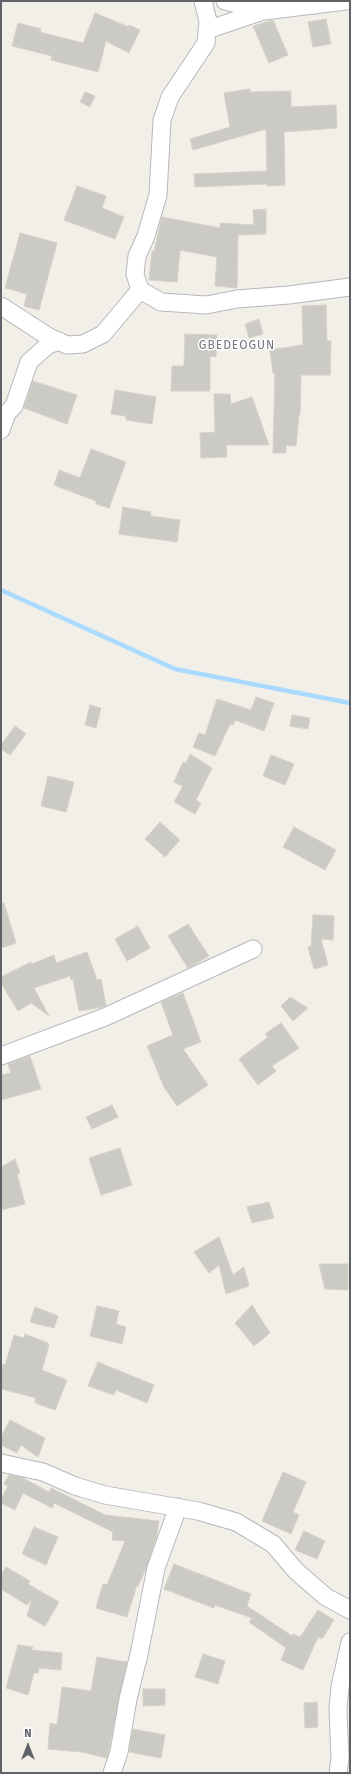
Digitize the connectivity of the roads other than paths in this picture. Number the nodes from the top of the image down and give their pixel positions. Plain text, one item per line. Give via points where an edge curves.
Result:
1 (203, 1) edge
2 (225, 1) edge
3 (346, 1) edge
4 (264, 11) junction
5 (207, 30) junction
6 (350, 287) edge
7 (140, 290) junction
8 (1, 306) edge
9 (59, 341) junction
10 (1, 430) edge
11 (253, 949) dead end
12 (1, 1056) edge
13 (1, 1463) edge
14 (178, 1507) junction
15 (350, 1610) edge
16 (350, 1642) edge
17 (112, 1773) edge
18 (338, 1773) edge

1 - 5 street via 208,21
2 - 4 street
3 - 4 street
4 - 5 street
5 - 7 street via 206,43 170,97 162,120 158,195 146,236 136,256 135,274
6 - 7 street via 237,299 206,305 161,302
7 - 9 street via 103,334 83,344
8 - 9 street
9 - 10 street via 48,345 29,362 14,406 7,413
11 - 12 street via 104,1017
13 - 14 street via 43,1472 105,1495
14 - 15 street via 236,1522 273,1544 296,1571 326,1597
14 - 17 street via 156,1568 119,1752
16 - 18 street via 340,1687

